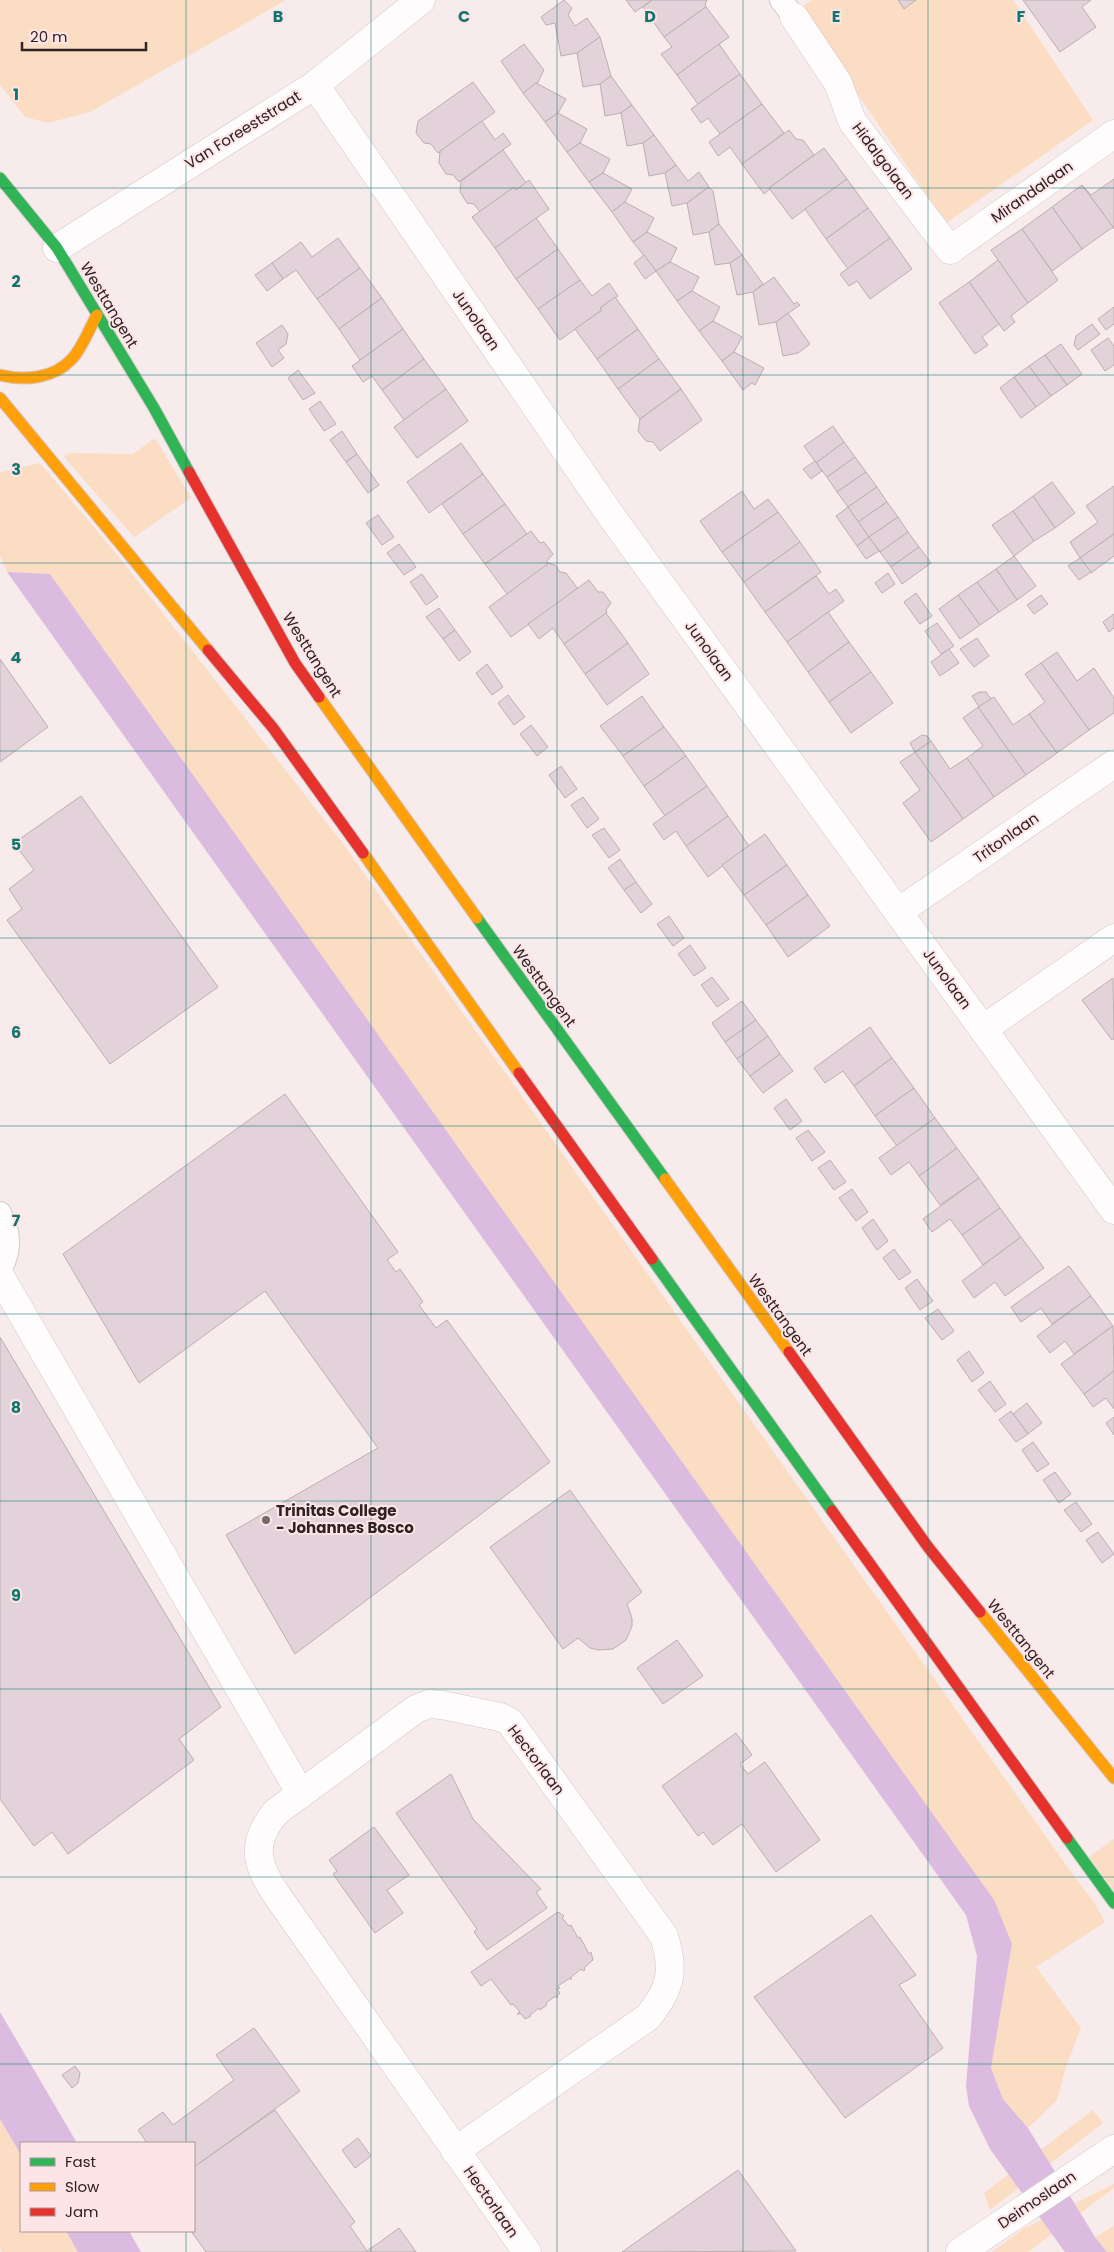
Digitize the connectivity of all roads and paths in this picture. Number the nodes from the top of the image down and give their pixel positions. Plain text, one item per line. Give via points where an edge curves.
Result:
1 (421, 0) edge
2 (787, 8) edge
3 (314, 84) junction
4 (1114, 134) edge
5 (0, 178) edge
6 (15, 213) dead end
7 (31, 218) junction
8 (56, 248) junction
9 (950, 250) joint
10 (97, 315) junction
11 (0, 375) edge
12 (0, 398) edge
13 (1114, 764) edge
14 (898, 912) junction
15 (1114, 938) edge
16 (983, 1029) junction
17 (1114, 1210) edge
18 (0, 1213) edge
19 (0, 1270) edge
20 (0, 1276) edge
21 (1114, 1778) edge
22 (301, 1794) junction
23 (1114, 1903) edge
24 (1114, 2149) edge
25 (455, 2151) junction
26 (527, 2252) edge
27 (960, 2252) edge

1 - 3 street, Van Foreeststraat
2 - 9 street, Hidalgolaan via 838,83 852,120
3 - 8 street, Van Foreeststraat
3 - 14 street, Junolaan via 609,513
4 - 9 street, Mirandalaan
5 - 7 main road, Westtangent
6 - 7 main road
7 - 8 main road, Westtangent
8 - 10 main road, Westtangent
10 - 11 main road via 72,358 51,374 16,380
10 - 21 main road, Westtangent via 154,408 295,663 928,1547
12 - 23 main road via 273,728
13 - 14 street, Tritonlaan
14 - 16 street, Junolaan
15 - 16 street
16 - 17 street, Junolaan
18 - 19 lane via 8,1233 9,1249
20 - 22 street
22 - 25 street, Hectorlaan via 276,1812 266,1825 258,1859 264,1876
22 - 25 street, Hectorlaan via 422,1705 442,1705 500,1717 510,1722 664,1936 671,1958 670,1981 662,2000 648,2017
24 - 27 street, Deimoslaan
25 - 26 street, Hectorlaan

